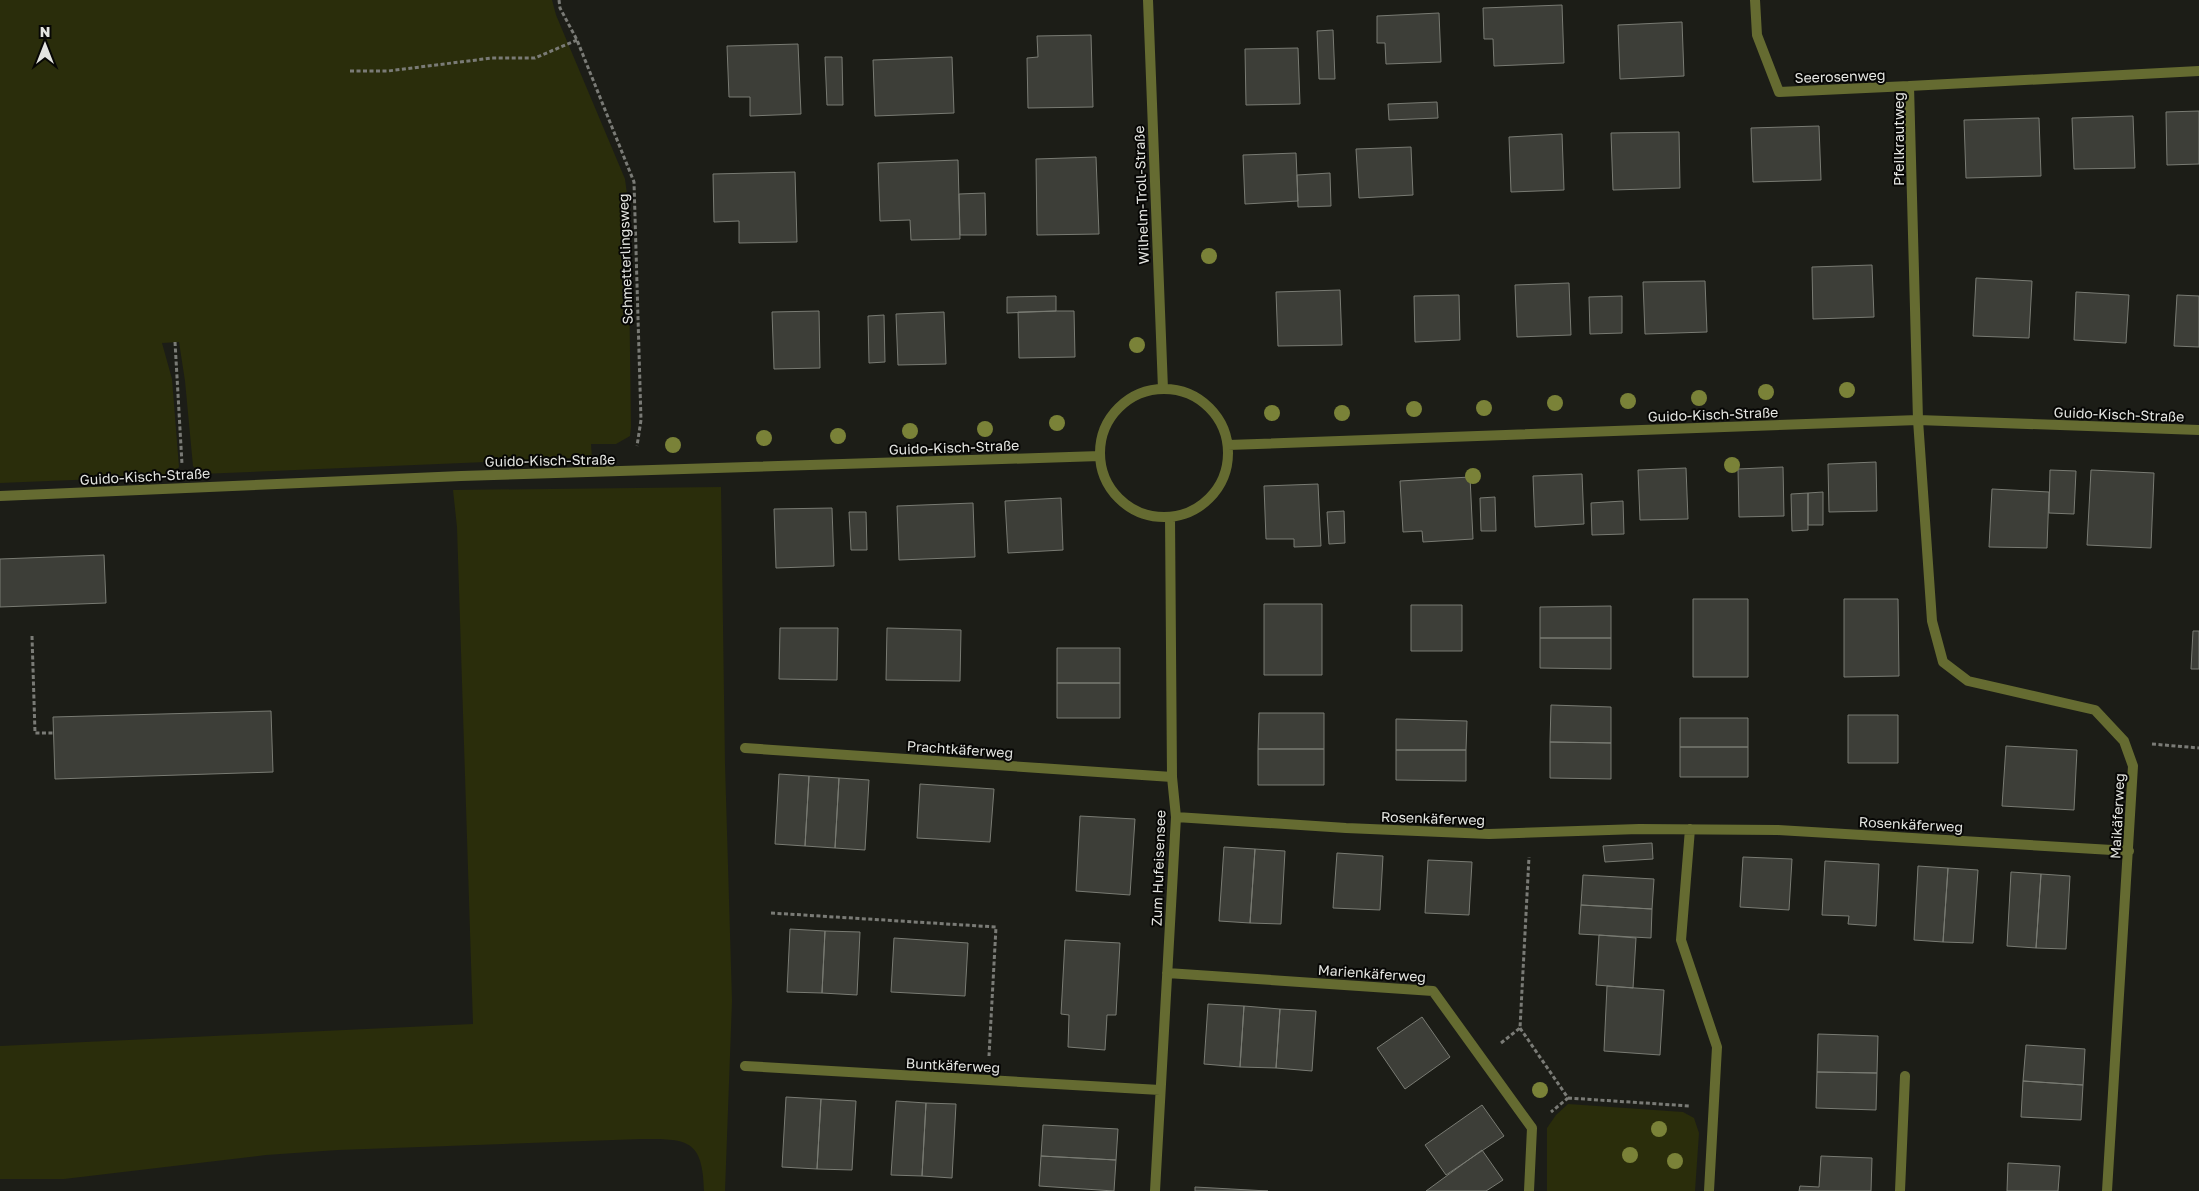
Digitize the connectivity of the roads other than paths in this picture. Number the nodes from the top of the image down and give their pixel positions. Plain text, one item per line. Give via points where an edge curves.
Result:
1 (1148, 0) edge
2 (1755, 0) edge
3 (2199, 71) edge
4 (1909, 86) junction
5 (1163, 389) junction
6 (1918, 420) junction
7 (2199, 430) edge
8 (1228, 445) junction
9 (1100, 456) junction
10 (0, 496) edge
11 (1170, 517) junction
12 (745, 748) dead end
13 (1172, 777) junction
14 (1176, 817) junction
15 (1690, 829) junction
16 (2129, 851) junction
17 (1167, 973) junction
18 (745, 1066) dead end
19 (1905, 1076) dead end
20 (1160, 1090) junction
21 (1155, 1191) edge
22 (1529, 1191) edge
23 (1709, 1191) edge
24 (1900, 1191) edge
25 (2107, 1191) edge

1 - 5 street, Wilhelm-Troll-Straße
2 - 4 street, Seerosenweg via 1757,35 1780,92
3 - 4 street, Pfeilkrautweg
4 - 6 street, Pfeilkrautweg
5 - 8 street via 1199,399 1213,412
5 - 9 street via 1143,393 1125,403 1111,417 1102,436
6 - 7 street, Guido-Kisch-Straße
6 - 8 street, Guido-Kisch-Straße
6 - 16 street, Maikäferweg via 1932,621 1942,662 1968,681 2095,710 2124,741 2134,766
8 - 11 street via 1227,466 1220,485 1207,501 1190,512
9 - 10 street, Guido-Kisch-Straße via 461,476
9 - 11 street via 1104,477 1115,494 1131,508 1150,516
11 - 13 street, Zum Hufeisensee
12 - 13 street, Prachtkäferweg
13 - 14 street, Zum Hufeisensee
14 - 15 street, Rosenkäferweg via 1489,834
14 - 17 street, Zum Hufeisensee
15 - 16 street, Rosenkäferweg via 1778,830
15 - 23 street via 1682,940 1717,1047
16 - 25 street, Maikäferweg
17 - 20 street, Zum Hufeisensee
17 - 22 street, Marienkäferweg via 1433,991 1532,1128
18 - 20 street, Buntkäferweg
19 - 24 street
20 - 21 street, Zum Hufeisensee

